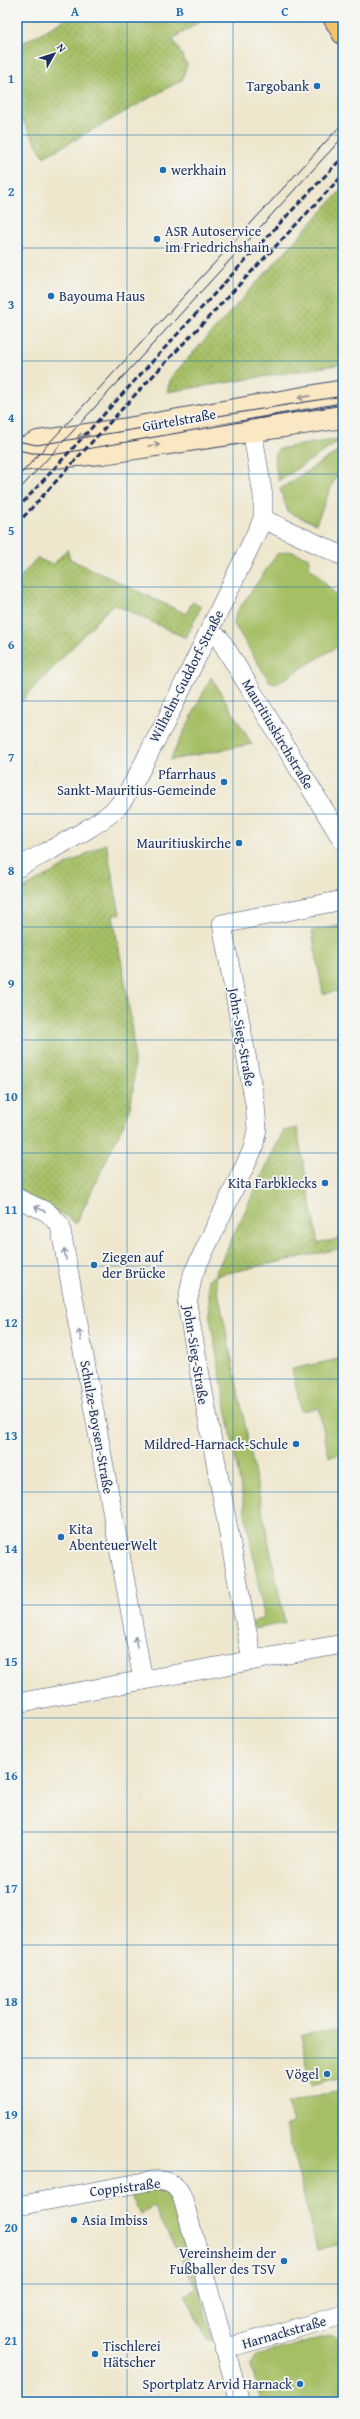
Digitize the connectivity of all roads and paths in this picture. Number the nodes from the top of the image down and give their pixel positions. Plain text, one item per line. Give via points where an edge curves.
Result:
1 (334, 17) edge
2 (343, 33) edge
3 (343, 391) edge
4 (343, 417) edge
5 (252, 429) junction
6 (17, 452) edge
7 (17, 460) edge
8 (263, 519) junction
9 (343, 556) edge
10 (210, 632) junction
11 (343, 841) edge
12 (17, 868) edge
13 (343, 900) edge
14 (17, 1198) edge
15 (343, 1644) edge
16 (252, 1660) junction
17 (143, 1680) junction
18 (17, 1703) edge
19 (17, 2206) edge
20 (343, 2316) edge
21 (224, 2349) junction
22 (240, 2402) edge

1 - 2 main road
3 -> 6 main road, Gürtelstraße via 122,430 38,442
4 - 5 main road, Gürtelstraße
7 -> 5 main road, Gürtelstraße via 102,453
5 - 8 street, Wilhelm-Guddorf-Straße via 263,496
8 - 9 street
8 - 10 street, Wilhelm-Guddorf-Straße
10 - 11 street, Mauritiuskirchstraße via 219,637
10 - 12 street, Wilhelm-Guddorf-Straße via 164,725 118,806 92,826
13 - 16 street, John-Sieg-Straße via 222,924 258,1129 253,1149 193,1274 187,1304
17 -> 14 street, Schulze-Boysen-Straße via 60,1225 47,1212
15 - 16 street
16 - 17 street
17 - 18 street
19 - 21 street, Coppistraße via 150,2181 172,2183 183,2199
20 - 21 street, Harnackstraße
21 - 22 street, Coppistraße

